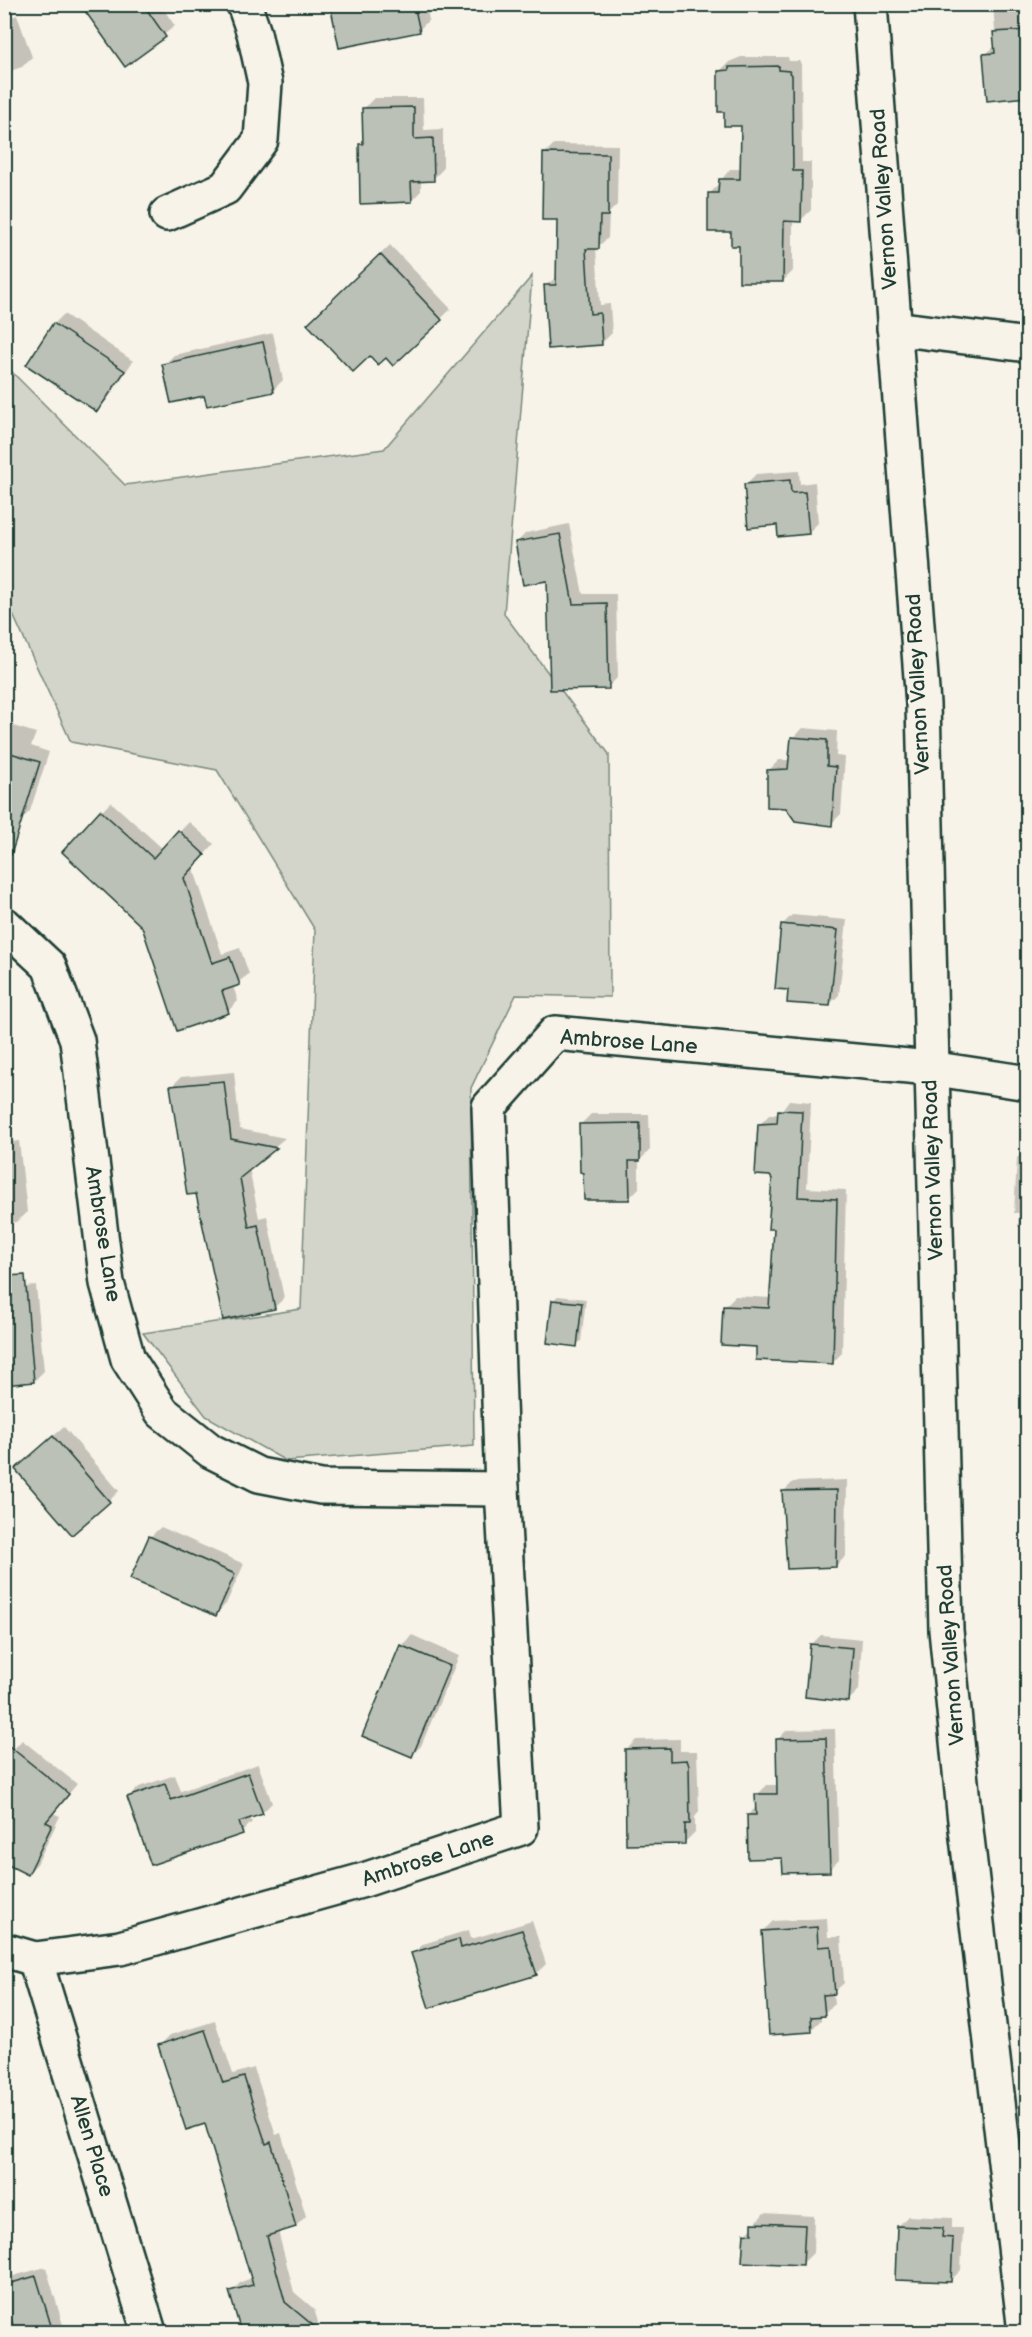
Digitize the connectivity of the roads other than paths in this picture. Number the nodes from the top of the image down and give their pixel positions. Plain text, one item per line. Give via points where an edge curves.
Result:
1 (244, 4) edge
2 (870, 4) edge
3 (167, 214) dead end
4 (894, 328) junction
5 (1028, 345) edge
6 (4, 924) edge
7 (930, 1068) junction
8 (1028, 1083) edge
9 (502, 1489) junction
10 (20, 1955) edge
11 (149, 2332) edge
12 (1025, 2332) edge

1 - 3 street via 265,83 261,140 225,188
2 - 4 street, Vernon Valley Road
4 - 5 street
4 - 7 street, Vernon Valley Road via 923,704
6 - 9 street, Ambrose Lane via 49,966 77,1040 107,1283 128,1359 162,1412 211,1451 259,1475 321,1487
7 - 8 street
7 - 9 street, Ambrose Lane via 555,1033 489,1107
7 - 12 street, Vernon Valley Road via 946,1630
9 - 10 street, Ambrose Lane via 521,1828 364,1880 120,1947
10 - 11 street, Allen Place

